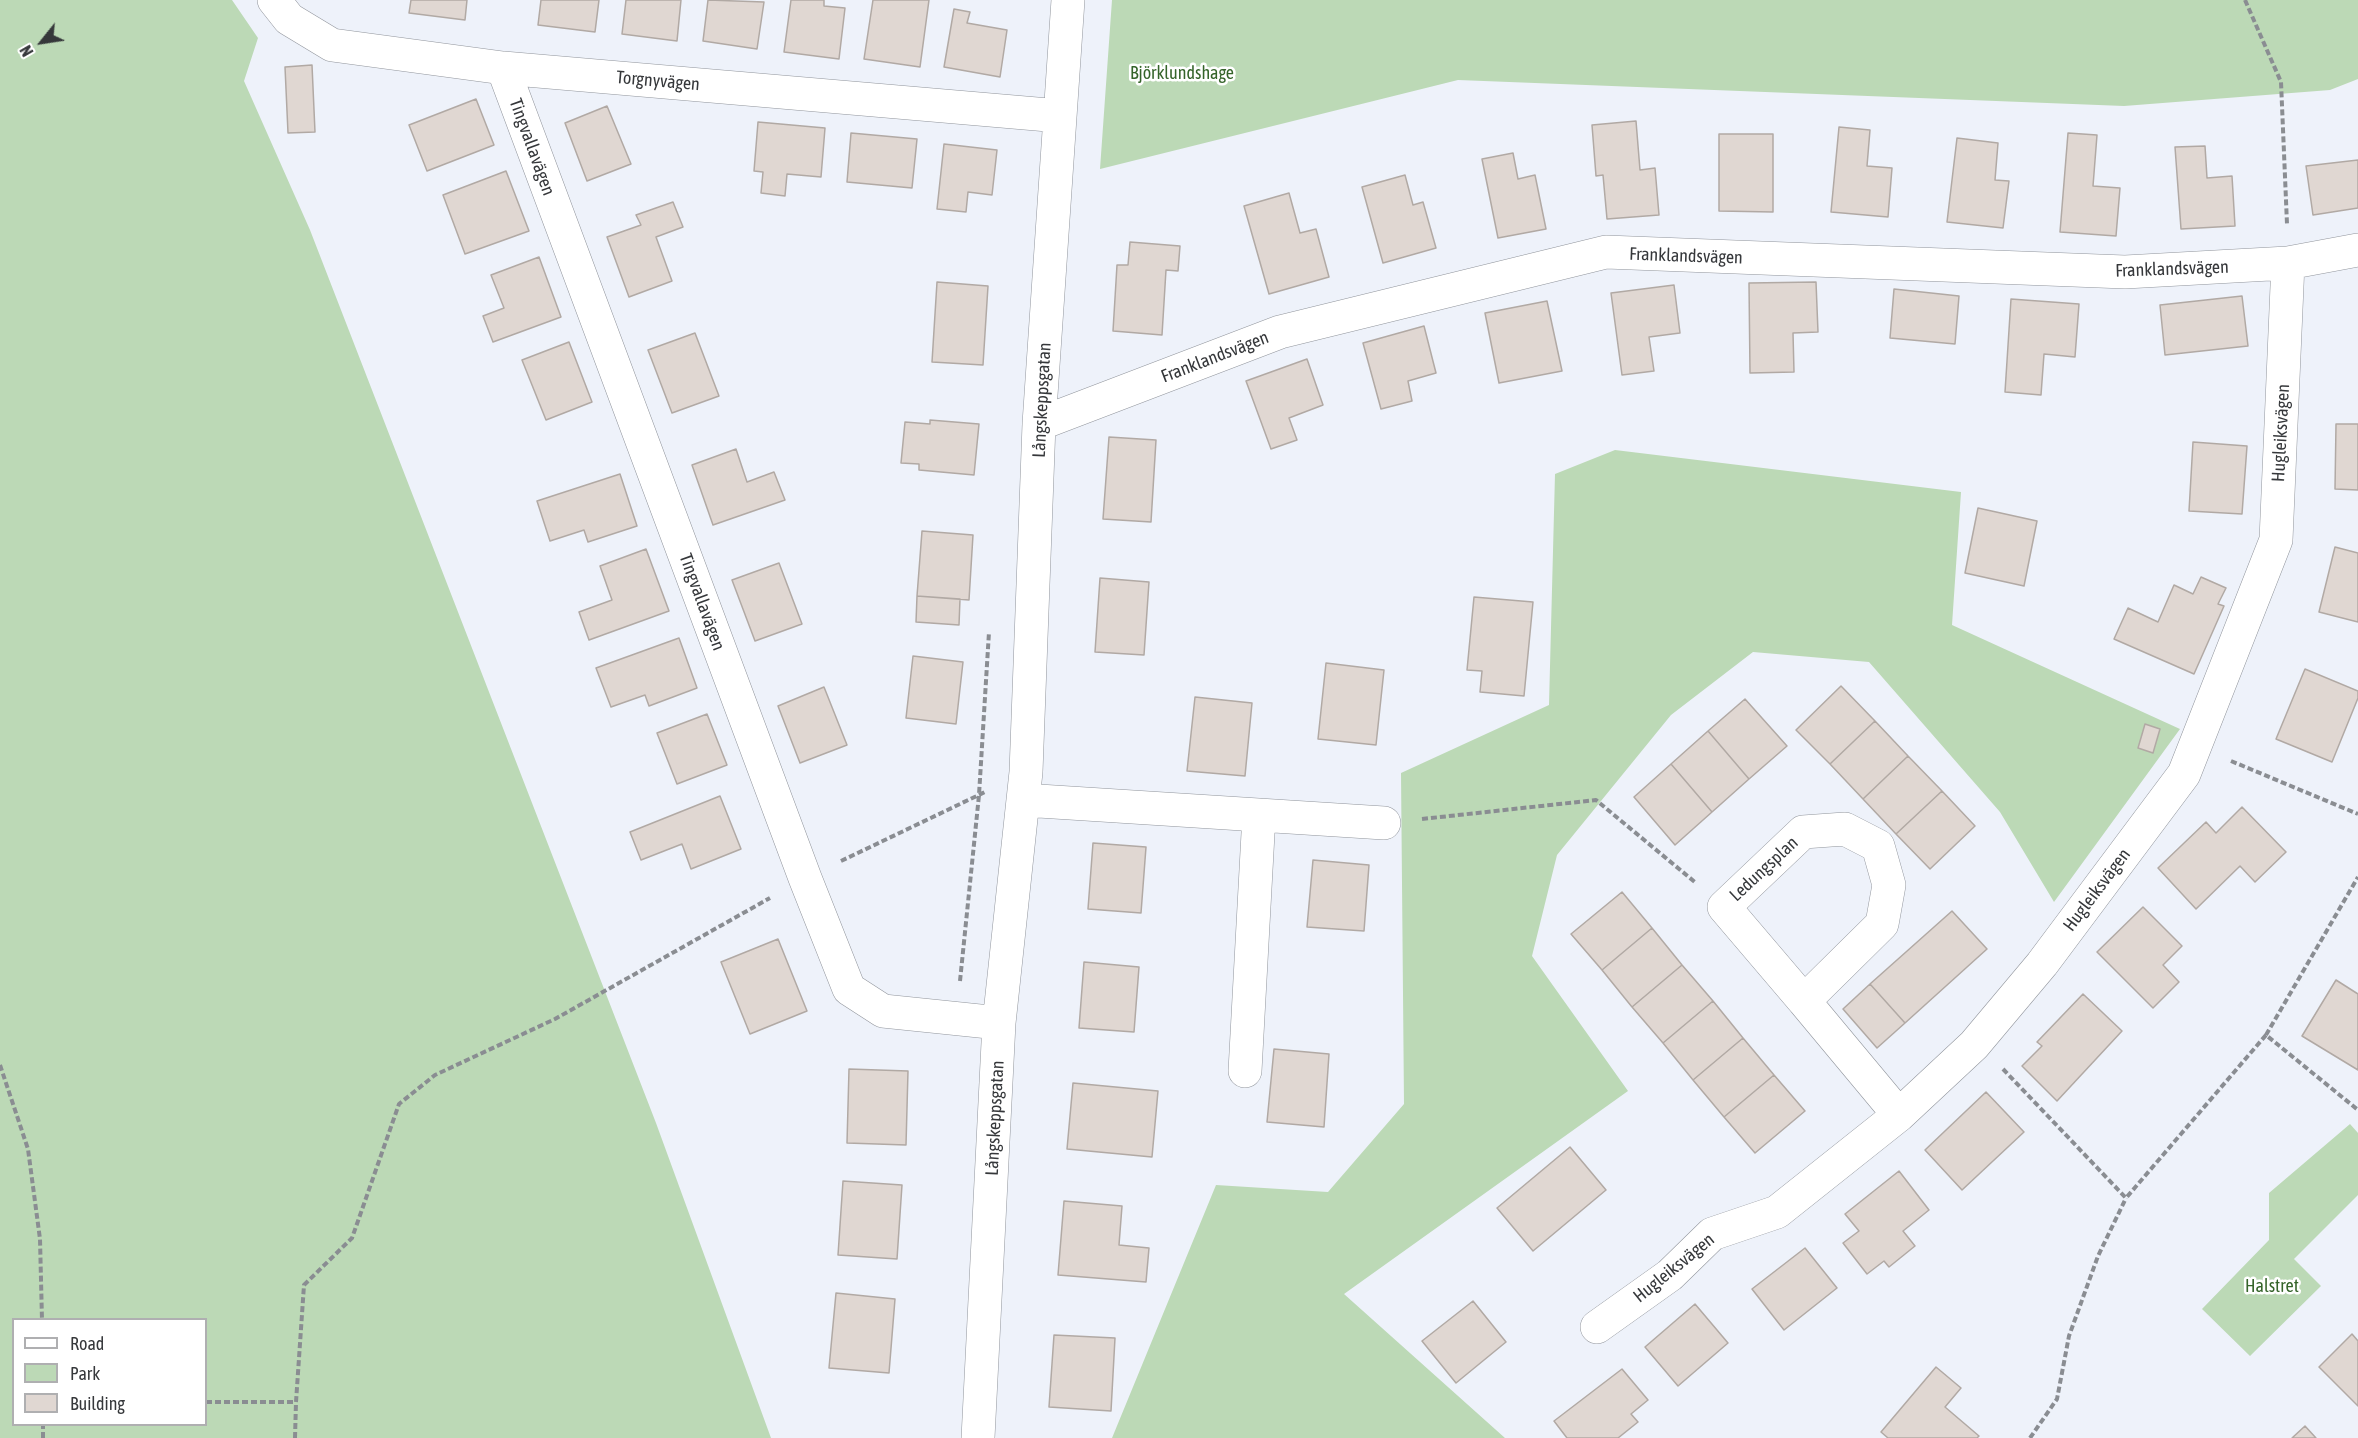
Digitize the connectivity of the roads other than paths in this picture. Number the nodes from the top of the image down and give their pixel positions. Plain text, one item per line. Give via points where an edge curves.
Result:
1 (274, 0) edge
2 (1068, 0) edge
3 (503, 68) junction
4 (1060, 116) junction
5 (2358, 250) edge
6 (2288, 263) junction
7 (1040, 424) junction
8 (1024, 786) junction
9 (1259, 815) junction
10 (1384, 823) road end
11 (1804, 1001) junction
12 (999, 1023) junction
13 (1245, 1071) dead end
14 (1899, 1115) junction
15 (1597, 1327) dead end
16 (978, 1438) edge

1 - 3 street, Torgnyvägen via 288,19 332,45
2 - 4 street, Långskeppsgatan
3 - 4 street, Torgnyvägen
3 - 12 street, Tingvallavägen via 849,989 883,1011
4 - 7 street, Långskeppsgatan
5 - 6 street, Franklandsvägen
6 - 7 street, Franklandsvägen via 2125,272 1606,252 1280,332
6 - 14 street, Hugleiksvägen via 2276,540 2184,774 2042,964 1974,1046
7 - 8 street, Långskeppsgatan
8 - 9 street
8 - 12 street, Långskeppsgatan
9 - 10 street
9 - 13 street
11 - 11 street, Ledungsplan via 1882,924 1889,885 1878,846 1845,829 1803,832 1724,907
11 - 14 street, Ledungsplan
12 - 16 street, Långskeppsgatan
14 - 15 street, Hugleiksvägen via 1777,1212 1712,1234 1670,1275

